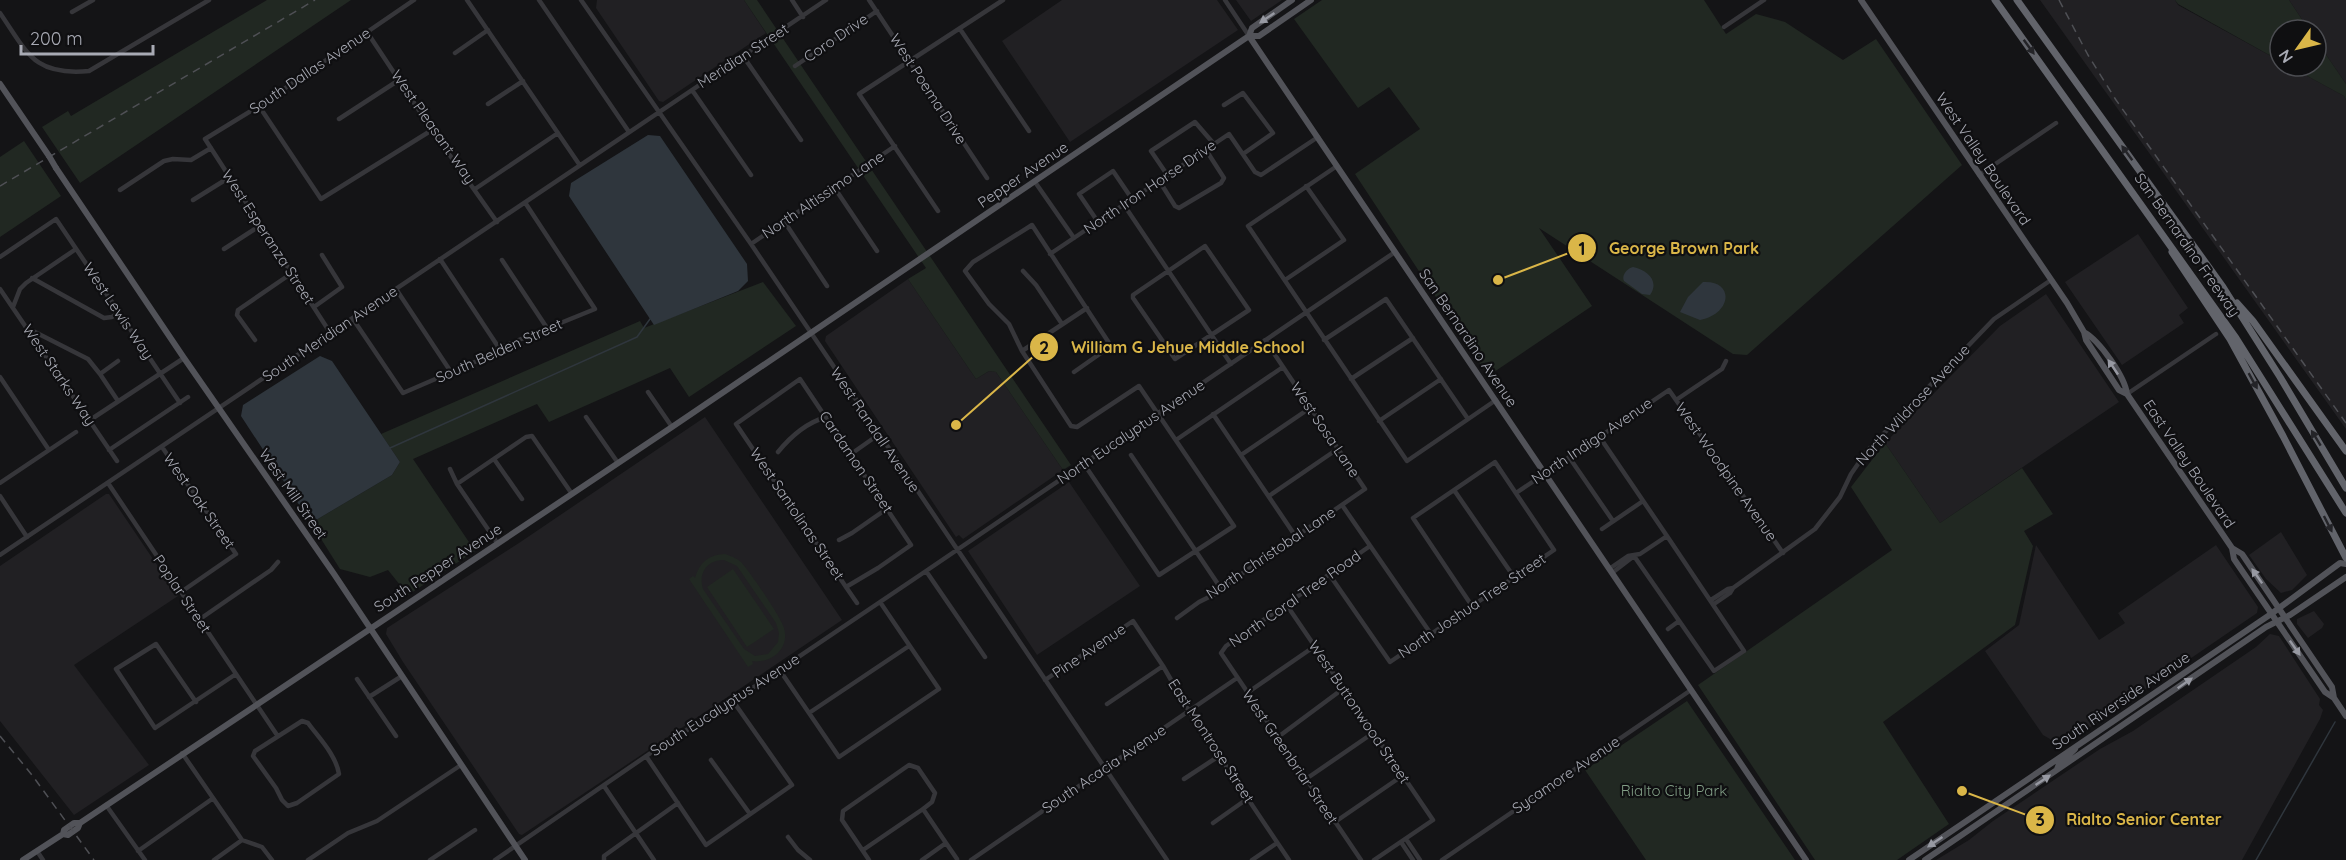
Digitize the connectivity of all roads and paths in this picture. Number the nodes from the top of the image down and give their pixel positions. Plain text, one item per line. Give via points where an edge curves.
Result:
1 (93, 0) edge
2 (194, 0) edge
3 (209, 0) edge
4 (414, 0) edge
5 (467, 0) edge
6 (539, 0) edge
7 (792, 0) edge
8 (826, 0) edge
9 (869, 0) edge
10 (1003, 0) edge
11 (1225, 0) edge
12 (1292, 0) edge
13 (1311, 0) edge
14 (1764, 0) edge
15 (1861, 0) edge
16 (1995, 0) edge
17 (2017, 0) edge
18 (584, 1) edge
19 (198, 6) junction
20 (877, 11) junction
21 (72, 12) dead end
22 (0, 13) edge
23 (803, 17) junction
24 (1724, 27) dead end
25 (960, 29) junction
26 (488, 30) junction
27 (367, 32) junction
28 (1249, 36) junction
29 (455, 53) dead end
30 (743, 56) junction
31 (910, 60) junction
32 (795, 66) dead end
33 (399, 80) junction
34 (523, 81) junction
35 (0, 84) edge
36 (692, 90) junction
37 (488, 104) dead end
38 (1224, 105) dead end
39 (259, 106) junction
40 (658, 112) junction
41 (339, 119) dead end
42 (2056, 123) dead end
43 (432, 130) junction
44 (1029, 131) dead end
45 (629, 132) junction
46 (558, 133) junction
47 (1318, 137) junction
48 (205, 139) joint
49 (801, 140) dead end
50 (1214, 144) junction
51 (895, 146) junction
52 (211, 148) junction
53 (1206, 150) junction
54 (1243, 154) junction
55 (579, 164) junction
56 (1337, 166) junction
57 (751, 175) dead end
58 (1979, 175) junction
59 (1168, 176) junction
60 (230, 177) junction
61 (987, 178) dead end
62 (1035, 182) junction
63 (1160, 182) junction
64 (1306, 186) junction
65 (834, 187) junction
66 (476, 189) junction
67 (120, 190) dead end
68 (1132, 199) junction
69 (193, 200) dead end
70 (526, 204) junction
71 (1124, 205) junction
72 (938, 211) dead end
73 (784, 221) junction
74 (497, 222) junction
75 (1098, 222) junction
76 (2156, 224) junction
77 (261, 225) junction
78 (1074, 238) junction
79 (751, 244) junction
80 (76, 249) junction
81 (224, 249) dead end
82 (877, 251) dead end
83 (1395, 252) junction
84 (1050, 254) junction
85 (322, 255) dead end
86 (0, 257) edge
87 (440, 259) junction
88 (502, 260) dead end
89 (1023, 271) dead end
90 (1168, 272) junction
91 (292, 273) junction
92 (32, 278) junction
93 (1285, 280) junction
94 (2051, 280) junction
95 (827, 286) dead end
96 (2223, 287) junction
97 (0, 289) edge
98 (396, 289) junction
99 (13, 307) junction
100 (314, 307) junction
101 (1087, 308) junction
102 (119, 312) junction
103 (1307, 312) junction
104 (353, 319) junction
105 (1062, 324) junction
106 (27, 328) junction
107 (547, 328) junction
108 (331, 334) junction
109 (810, 334) junction
110 (2216, 334) dead end
111 (1212, 335) junction
112 (1413, 338) junction
113 (255, 340) dead end
114 (1265, 340) junction
115 (1324, 340) junction
116 (499, 348) junction
117 (1022, 351) junction
118 (184, 358) junction
119 (118, 361) dead end
120 (1726, 361) dead end
121 (1231, 364) junction
122 (1282, 367) junction
123 (451, 372) junction
124 (1074, 372) dead end
125 (100, 374) junction
126 (161, 374) junction
127 (0, 377) edge
128 (1351, 379) junction
129 (1441, 379) junction
130 (1669, 390) joint
131 (648, 392) dead end
132 (2127, 394) junction
133 (188, 397) dead end
134 (1496, 400) junction
135 (1676, 400) junction
136 (118, 401) junction
137 (180, 403) junction
138 (1310, 408) junction
139 (220, 409) junction
140 (1158, 412) junction
141 (1213, 414) junction
142 (586, 417) dead end
143 (826, 417) junction
144 (1468, 418) junction
145 (90, 420) junction
146 (1379, 421) junction
147 (736, 424) joint
148 (672, 428) junction
149 (76, 432) dead end
150 (878, 435) junction
151 (1599, 436) junction
152 (1176, 440) junction
153 (162, 447) junction
154 (1339, 448) junction
155 (49, 450) junction
156 (110, 450) junction
157 (2346, 451) edge
158 (778, 452) dead end
159 (851, 454) junction
160 (1131, 454) dead end
161 (1241, 455) junction
162 (1569, 456) junction
163 (494, 459) junction
164 (117, 461) dead end
165 (618, 463) junction
166 (1084, 464) junction
167 (450, 469) dead end
168 (1545, 473) junction
169 (0, 483) edge
170 (108, 483) junction
171 (457, 484) junction
172 (2346, 488) edge
173 (1365, 489) joint
174 (1454, 490) junction
175 (1516, 493) junction
176 (572, 494) junction
177 (0, 495) edge
178 (1269, 496) junction
179 (522, 499) dead end
180 (1642, 501) junction
181 (1342, 505) junction
182 (888, 508) junction
183 (2346, 513) edge
184 (1613, 522) junction
185 (1602, 529) dead end
186 (1667, 536) junction
187 (27, 537) junction
188 (1296, 537) junction
189 (839, 540) dead end
190 (498, 544) junction
191 (1370, 546) junction
192 (2232, 548) junction
193 (956, 550) junction
194 (1196, 551) junction
195 (1783, 553) junction
196 (0, 555) edge
197 (1634, 556) junction
198 (2346, 558) edge
199 (278, 562) dead end
200 (2346, 564) edge
201 (1610, 571) junction
202 (926, 572) junction
203 (1329, 574) junction
204 (1514, 577) junction
205 (2346, 577) edge
206 (846, 586) junction
207 (1222, 590) junction
208 (182, 592) junction
209 (879, 602) junction
210 (1712, 602) junction
211 (857, 603) dead end
212 (1286, 604) junction
213 (1472, 606) junction
214 (2282, 612) junction
215 (2273, 617) junction
216 (1177, 618) dead end
217 (200, 619) junction
218 (1132, 621) joint
219 (1679, 621) junction
220 (370, 627) junction
221 (1668, 629) dead end
222 (1431, 634) junction
223 (909, 646) junction
224 (1315, 646) junction
225 (1221, 653) joint
226 (985, 657) dead end
227 (1163, 666) junction
228 (779, 669) junction
229 (236, 674) junction
230 (402, 676) junction
231 (1236, 678) junction
232 (357, 679) dead end
233 (1045, 680) junction
234 (1344, 688) junction
235 (1691, 690) junction
236 (1247, 693) junction
237 (369, 697) junction
238 (2334, 698) junction
239 (733, 701) junction
240 (196, 702) junction
241 (1107, 704) dead end
242 (255, 705) junction
243 (1189, 711) junction
244 (809, 713) junction
245 (2346, 716) edge
246 (1373, 733) junction
247 (278, 735) junction
248 (396, 736) dead end
249 (1278, 737) junction
250 (2077, 746) junction
251 (182, 753) junction
252 (646, 756) junction
253 (1219, 756) junction
254 (711, 760) dead end
255 (461, 765) junction
256 (1106, 769) junction
257 (2058, 770) junction
258 (1402, 776) junction
259 (1305, 778) junction
260 (1185, 779) dead end
261 (604, 786) junction
262 (213, 799) junction
263 (1247, 799) junction
264 (678, 803) junction
265 (106, 806) junction
266 (922, 809) junction
267 (750, 814) junction
268 (1335, 822) junction
269 (1213, 823) dead end
270 (475, 830) dead end
271 (635, 833) junction
272 (788, 837) dead end
273 (242, 840) junction
274 (1403, 840) junction
275 (946, 843) junction
276 (1277, 843) junction
277 (516, 846) junction
278 (863, 850) junction
279 (37, 851) junction
280 (138, 851) junction
281 (957, 859) edge
282 (23, 860) edge
283 (42, 860) edge
284 (145, 860) edge
285 (214, 860) edge
286 (272, 860) edge
287 (308, 860) edge
288 (430, 860) edge
289 (495, 860) edge
290 (525, 860) edge
291 (604, 860) edge
292 (654, 860) edge
293 (810, 860) edge
294 (869, 860) edge
295 (922, 860) edge
296 (971, 860) edge
297 (1167, 860) edge
298 (1252, 860) edge
299 (1290, 860) edge
300 (1361, 860) edge
301 (1374, 860) edge
302 (1413, 860) edge
303 (1420, 860) edge
304 (1442, 860) edge
305 (1806, 860) edge
306 (1909, 860) edge
307 (1925, 860) edge

1 - 21 street
2 - 19 street
3 - 19 street
4 - 27 street, South Dallas Avenue
5 - 26 street
6 - 45 street
7 - 23 street
8 - 23 street, Meridian Street
9 - 20 street, West Poema Drive
10 - 25 street
11 - 28 street, San Bernardino Avenue
12 -> 28 main road, Pepper Avenue via 1252,28
13 - 28 main road, Pepper Avenue via 1259,36
14 - 24 street
15 - 58 main road, West Valley Boulevard
16 -> 76 highway, San Bernardino Freeway
96 -> 17 highway, San Bernardino Freeway
18 - 40 street, West Randall Avenue
19 - 22 street via 89,71 67,73 48,69 30,57
20 - 31 street, West Poema Drive
20 - 32 street, Coro Drive
23 - 30 street, Meridian Street
25 - 31 street
25 - 44 street
26 - 29 street
26 - 34 street
27 - 33 street, West Pleasant Way
27 - 39 street, South Dallas Avenue
28 - 47 main road, San Bernardino Avenue
28 - 62 main road, Pepper Avenue
30 - 36 street, Meridian Street
30 - 49 street
31 - 51 street via 859,94
31 - 61 street, West Poema Drive
33 - 41 street
33 - 43 street, West Pleasant Way
34 - 37 street
34 - 46 street
35 - 118 main road, West Mill Street, bridge
36 - 40 street, Meridian Street
36 - 57 street
38 - 54 street via 1243,93 1273,133
39 - 43 street via 321,199
39 - 48 street, South Dallas Avenue
40 - 45 street, South Meridian Avenue
40 - 79 street, West Randall Avenue
42 - 58 street
43 - 66 street, West Pleasant Way
45 - 55 street, South Meridian Avenue
46 - 55 street
46 - 66 street
47 - 54 street via 1261,175
47 - 56 main road, San Bernardino Avenue
48 - 52 street, West Esperanza Street
50 - 53 street, North Iron Horse Drive
50 - 54 street, North Iron Horse Drive via 1229,134
50 - 59 street via 1195,122 1152,151
51 - 65 street, North Altissimo Lane
51 - 72 street
52 - 60 street, West Esperanza Street
52 - 67 street via 191,160 164,161
53 - 59 street, North Iron Horse Drive
53 - 63 street via 1224,178 1221,183 1179,208
55 - 70 street, South Meridian Avenue
56 - 64 street
56 - 83 main road, San Bernardino Avenue
58 - 94 main road, West Valley Boulevard
59 - 63 street, North Iron Horse Drive
60 - 69 street
60 - 77 street, West Esperanza Street
62 - 78 street
62 - 109 main road, Pepper Avenue
63 - 68 street, North Iron Horse Drive
64 - 93 street via 1248,226
64 - 93 street via 1344,240
65 - 73 street, North Altissimo Lane
65 - 82 street
66 - 74 street, West Pleasant Way
68 - 71 street, North Iron Horse Drive
68 - 75 street via 1113,171 1079,194
70 - 74 street, South Meridian Avenue
70 - 107 street, South Belden Street via 595,309
71 - 75 street, North Iron Horse Drive
71 - 90 street
73 - 79 street, North Altissimo Lane
73 - 95 street
74 - 87 street, South Meridian Avenue
75 - 78 street, North Iron Horse Drive
76 - 183 highway, San Bernardino Freeway via 2259,372
76 -> 198 highway via 2230,339
77 - 81 street
77 - 91 street, West Esperanza Street
78 - 84 street, North Iron Horse Drive
79 - 109 street, West Randall Avenue
80 - 86 street, West Lewis Way via 56,219
80 - 92 street
80 - 102 street, West Lewis Way
83 - 103 street, North Eucalyptus Avenue
83 - 134 main road, San Bernardino Avenue
84 - 101 street
84 - 117 street via 1032,225 965,271 1009,324
85 - 100 street via 342,287
87 - 98 street, South Meridian Avenue
87 - 116 street
88 - 107 street
89 - 105 street
90 - 111 street
90 - 111 street via 1133,298 1171,356 1179,358
90 - 111 street via 1205,246 1249,310
91 - 100 street, West Esperanza Street
91 - 113 street via 238,310 237,315
92 - 99 street via 20,289
92 - 102 street via 104,318
93 - 103 street
94 - 132 main road, West Valley Boulevard via 2084,332 2096,340 2126,384
94 - 195 street, North Wildrose Avenue via 1994,319 1867,451 1821,524
96 - 157 highway via 2253,321
172 -> 96 highway, San Bernardino Freeway
97 - 99 street, West Starks Way
98 - 104 street, South Meridian Avenue
98 - 123 street
99 - 106 street, West Starks Way
100 - 108 street, West Esperanza Street
101 - 105 street
101 - 124 street via 1111,346
102 - 126 street, West Lewis Way
103 - 114 street, North Eucalyptus Avenue
103 - 115 street
104 - 108 street, South Meridian Avenue
104 - 123 street, South Belden Street via 403,393
105 - 117 street
106 - 125 street via 88,360
106 - 145 street, West Starks Way
107 - 116 street, South Belden Street
108 - 139 street, South Meridian Avenue
109 - 148 main road, South Pepper Avenue
109 - 150 street, West Randall Avenue
110 - 132 street
111 - 121 street
112 - 115 street via 1386,299
112 - 128 street
112 - 129 street
114 - 121 street, North Eucalyptus Avenue
114 - 122 street, West Sosa Lane
115 - 128 street
116 - 123 street, South Belden Street
117 - 140 street via 1071,426 1077,427 1139,386
118 - 126 street
118 - 139 main road, West Mill Street
119 - 125 street
120 - 135 street via 1722,369
121 - 140 street, North Eucalyptus Avenue
122 - 138 street, West Sosa Lane
122 - 141 street
125 - 136 street
126 - 136 street
126 - 137 street, West Lewis Way
127 - 155 street
128 - 146 street
129 - 144 street
129 - 146 street
130 - 135 street, West Woodpine Avenue
130 - 151 street, North Indigo Avenue
131 - 148 street
132 - 192 main road, East Valley Boulevard
133 - 137 street
134 - 144 street
134 - 168 main road, San Bernardino Avenue
135 - 195 street, West Woodpine Avenue
136 - 145 street
137 - 156 street
138 - 154 street, West Sosa Lane
138 - 161 street
139 - 153 street, South Meridian Avenue
139 - 220 main road, West Mill Street
140 - 152 street
140 - 166 street, North Eucalyptus Avenue
141 - 152 street
141 - 161 street
142 - 165 street
143 - 147 street, Cardamon Street via 800,379
143 - 158 street via 804,428
143 - 159 street, Cardamon Street
144 - 146 street via 1407,461
145 - 156 street, West Starks Way
147 - 206 street, West Santolinas Street
148 - 165 main road, South Pepper Avenue
149 - 155 street
150 - 159 street
150 - 193 street, West Randall Avenue
151 - 162 street, North Indigo Avenue
151 - 180 street
152 - 194 street via 1234,526
153 - 170 street, South Meridian Avenue
153 - 208 street, West Oak Street via 237,554
154 - 173 street, West Sosa Lane
154 - 178 street
155 - 169 street
156 - 164 street, West Starks Way
159 - 182 street, Cardamon Street
160 - 194 street
161 - 178 street
162 - 168 street, North Indigo Avenue
162 - 184 street
163 - 171 street
163 - 176 street via 532,436
163 - 179 street
165 - 176 main road, South Pepper Avenue
166 - 193 street, North Eucalyptus Avenue
166 - 194 street via 1159,575
167 - 171 street
168 - 175 street, North Indigo Avenue
168 - 201 main road, San Bernardino Avenue
170 - 187 street, South Meridian Avenue
170 - 208 street, Poplar Street
171 - 190 street
173 - 181 street, North Christobal Lane
174 - 175 street via 1495,462
174 - 204 street
174 - 213 street via 1413,518
175 - 204 street, North Joshua Tree Street via 1554,550
176 - 190 main road, South Pepper Avenue
177 - 187 street
178 - 188 street
180 - 184 street
180 - 186 street
181 - 188 street, North Christobal Lane
181 - 191 street
182 - 189 street
182 - 206 street, Cardamon Street via 912,545
184 - 185 street
186 - 197 street
186 - 210 street
187 - 196 street, South Meridian Avenue
188 - 207 street, North Christobal Lane
190 - 220 main road, South Pepper Avenue
191 - 203 street, North Coral Tree Road
191 - 222 street
214 -> 192 main road, East Valley Boulevard via 2242,554
192 - 215 main road, East Valley Boulevard via 2234,559
193 - 202 street, South Eucalyptus Avenue
193 - 233 street, West Randall Avenue
194 - 207 street
195 - 210 street, North Wildrose Avenue
197 - 201 street
197 - 219 street
199 - 217 street
200 - 214 main road, South Riverside Avenue via 2340,563
201 - 235 main road, San Bernardino Avenue
202 - 209 street, South Eucalyptus Avenue
202 - 226 street
203 - 212 street, North Coral Tree Road
203 - 222 street, North Joshua Tree Street via 1390,662
204 - 213 street, North Joshua Tree Street
205 - 214 main road, South Riverside Avenue
206 - 211 street, West Santolinas Street
207 - 216 street, North Christobal Lane
208 - 217 street, Poplar Street
209 - 223 street
209 - 228 street, South Eucalyptus Avenue
210 - 219 street via 1744,651 1714,671
212 - 224 street, West Buttonwood Street
212 - 225 street, North Coral Tree Road
213 - 222 street, North Joshua Tree Street
214 - 215 main road, South Riverside Avenue
214 - 215 main road, South Riverside Avenue
214 - 238 main road via 2331,687
215 -> 238 main road via 2325,692
215 - 250 main road, South Riverside Avenue
257 -> 215 main road, South Riverside Avenue
217 - 229 street, Poplar Street
218 - 227 street, East Montrose Street
218 - 233 street, Pine Avenue
219 - 221 street
220 - 230 main road, West Mill Street
220 - 242 main road, South Pepper Avenue
223 - 244 street
223 - 244 street via 939,689 839,757
224 - 234 street, West Buttonwood Street
224 - 236 street
225 - 231 street, West Greenbriar Street
227 - 241 street
227 - 243 street, East Montrose Street
228 - 239 street, South Eucalyptus Avenue
228 - 244 street
229 - 240 street
229 - 242 street, Poplar Street
230 - 237 street
230 - 255 main road, West Mill Street
231 - 236 street, West Greenbriar Street
231 - 243 street, South Acacia Avenue
232 - 237 street
233 - 256 street, West Randall Avenue
234 - 246 street, West Buttonwood Street
234 - 249 street
235 - 304 street, Sycamore Avenue
235 - 305 main road, San Bernardino Avenue
236 - 249 street, West Greenbriar Street
237 - 248 street
238 - 245 main road
239 - 252 street, South Eucalyptus Avenue
239 - 267 street via 792,785
240 - 240 street via 156,644 116,669 155,728
242 - 247 street, Poplar Street
242 - 251 main road, South Pepper Avenue
243 - 253 street, East Montrose Street
243 - 256 street, South Acacia Avenue
246 - 258 street, West Buttonwood Street
246 - 259 street
247 - 247 street via 302,721 308,723 339,774 288,806 253,756
249 - 259 street, West Greenbriar Street
250 - 257 main road
250 -> 306 main road, South Riverside Avenue
251 - 262 street
251 - 265 main road, South Pepper Avenue
252 - 261 street, South Eucalyptus Avenue
252 - 264 street
253 - 260 street
253 - 263 street, East Montrose Street
254 - 267 street
255 - 277 main road, West Mill Street
255 - 287 street via 377,821 348,832
256 - 296 street, South Acacia Avenue
256 - 297 street, West Randall Avenue
307 -> 257 main road, South Riverside Avenue
258 - 268 street
258 - 274 street, West Buttonwood Street via 1433,820
259 - 268 street, West Greenbriar Street
261 - 271 street
261 - 277 street, South Eucalyptus Avenue
262 - 273 street
262 - 280 street
263 - 269 street
263 - 276 street, East Montrose Street
264 - 267 street via 706,845
264 - 271 street
265 - 279 main road, South Pepper Avenue via 74,823
265 - 280 street
266 - 275 street
266 - 278 street
266 - 278 street via 932,802 935,793 918,768 909,765 841,814
268 - 300 street, West Greenbriar Street
270 - 288 street
271 - 291 street via 604,856
271 - 292 street
272 - 293 street
273 - 285 street
273 - 286 street via 262,847
274 - 301 street
274 - 302 street
274 - 303 street
275 - 281 street
275 - 295 street
276 - 298 street
276 - 299 street, East Montrose Street
277 - 289 street, South Eucalyptus Avenue
277 - 290 main road, West Mill Street
278 - 294 street
279 - 282 main road, South Pepper Avenue
279 - 283 street
280 - 284 street

